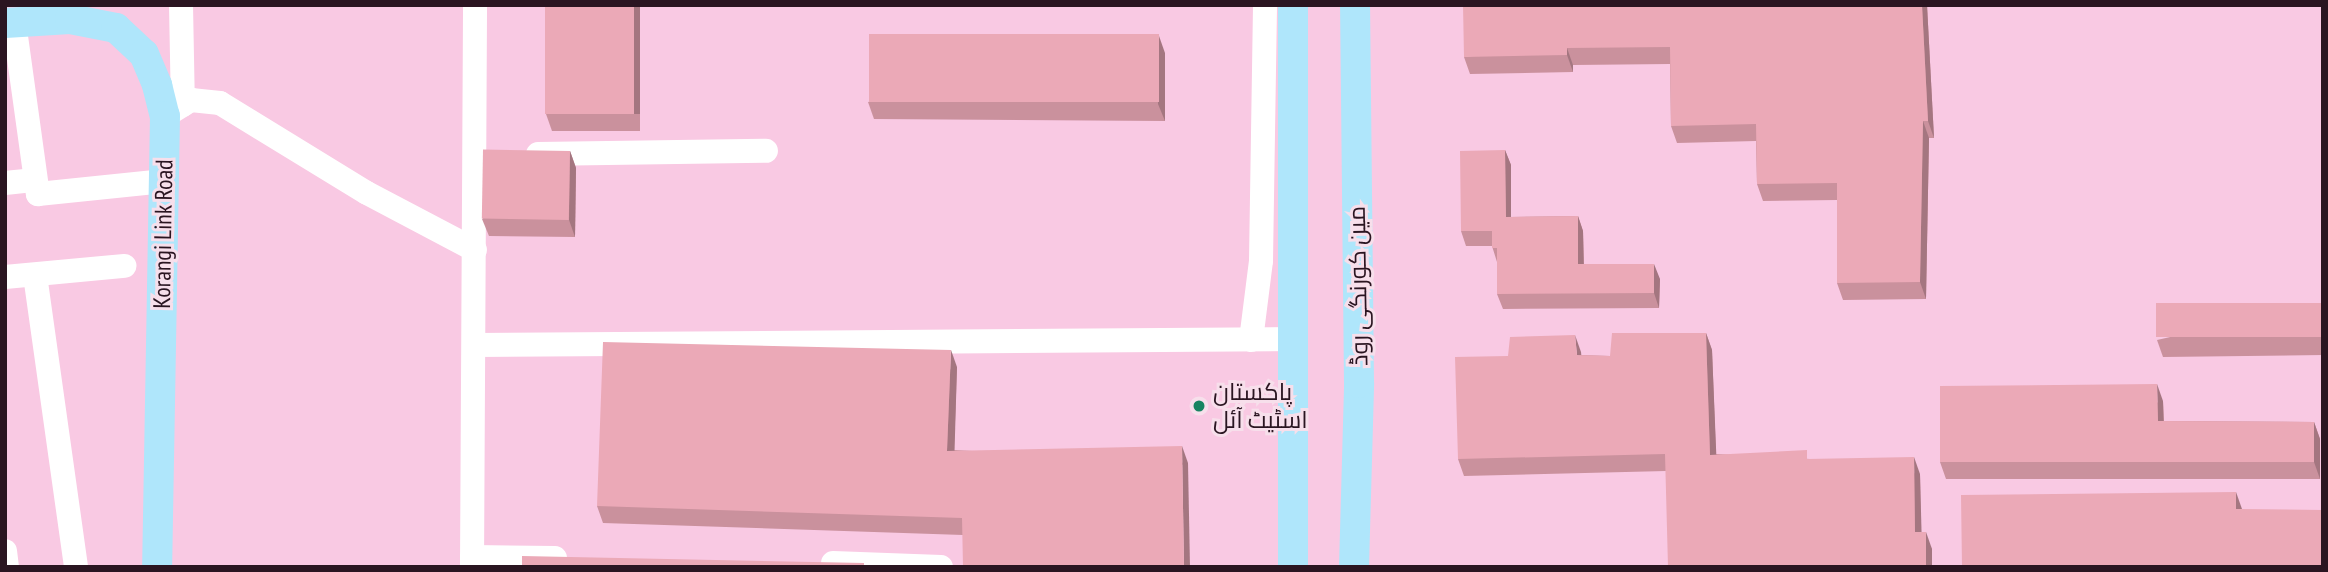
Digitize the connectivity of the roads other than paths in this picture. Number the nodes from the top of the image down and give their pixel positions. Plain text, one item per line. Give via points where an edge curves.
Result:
1 (181, 5) edge
2 (475, 5) edge
3 (1265, 5) edge
4 (1293, 5) edge
5 (1355, 5) edge
6 (10, 23) edge
7 (14, 106) edge
8 (174, 110) junction
9 (766, 151) dead end
10 (475, 155) junction
11 (33, 180) junction
12 (164, 181) junction
13 (5, 183) edge
14 (475, 250) junction
15 (124, 266) dead end
16 (35, 275) junction
17 (5, 277) edge
18 (1251, 340) junction
19 (1293, 340) junction
20 (474, 345) junction
21 (5, 551) edge
22 (582, 559) edge
23 (472, 562) edge
24 (802, 563) edge
25 (7, 567) edge
26 (76, 567) edge
27 (157, 567) edge
28 (941, 567) edge
29 (1293, 567) edge
30 (1354, 567) edge

1 - 8 street
2 - 10 street
3 - 18 street via 1261,261
4 - 19 main road
5 - 30 main road, مین کورنگی روڈ via 1359,383
6 - 7 street
6 - 8 main road, Korangi Link Road via 70,19 116,28 144,54
7 - 11 street
8 - 12 main road, Korangi Link Road
8 - 14 street via 207,99 220,103 367,193
9 - 10 street
10 - 14 street
11 - 12 street via 38,194 46,196
11 - 13 street
12 - 27 main road, Korangi Link Road
14 - 20 street
15 - 16 street
16 - 17 street
16 - 26 street
18 - 19 street
18 - 20 street
19 - 29 main road
20 - 23 street
21 - 25 street
22 - 23 street
24 - 28 street

